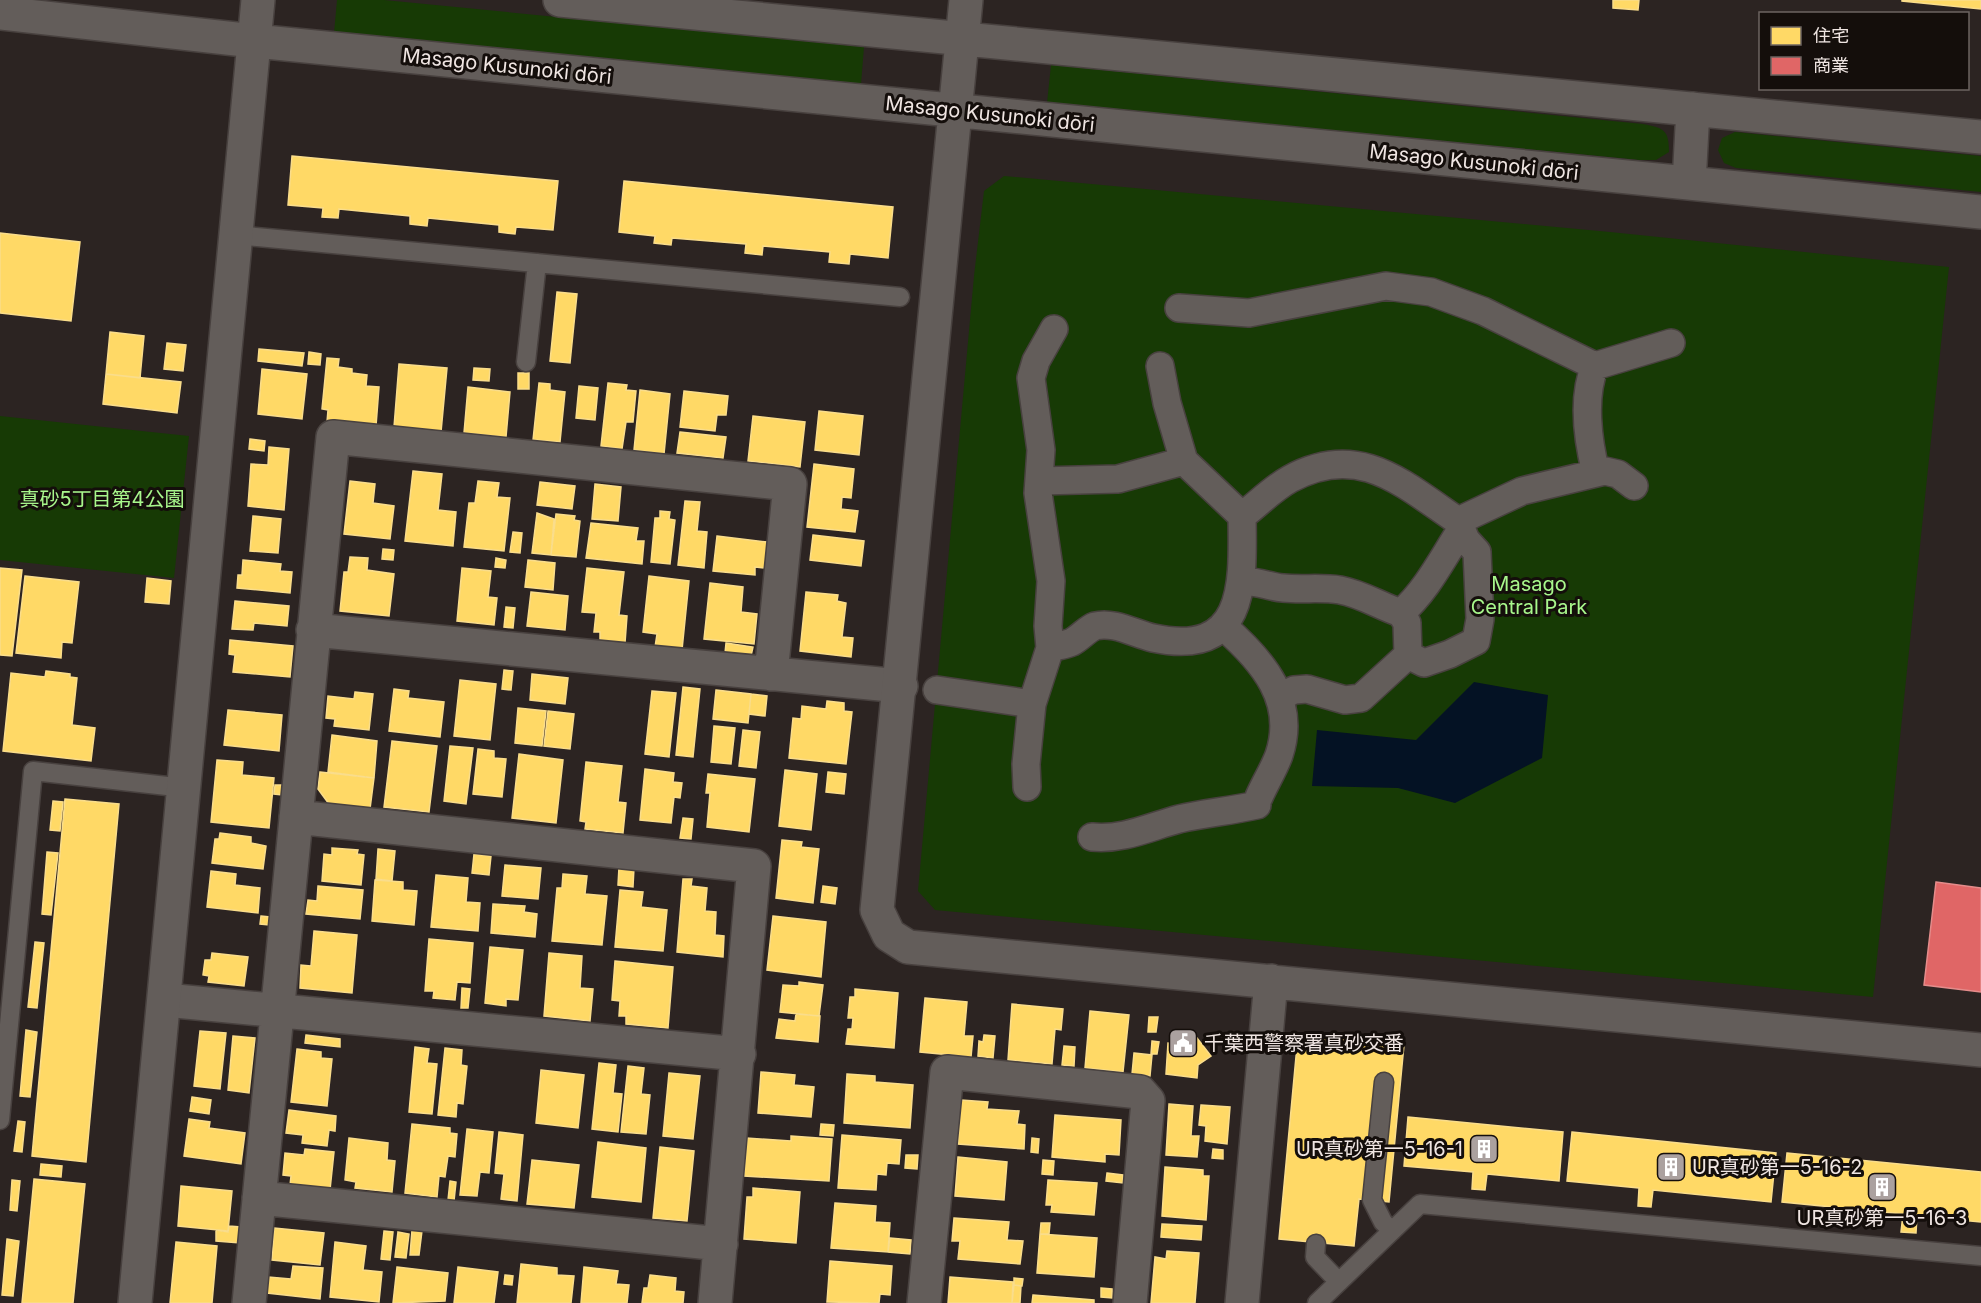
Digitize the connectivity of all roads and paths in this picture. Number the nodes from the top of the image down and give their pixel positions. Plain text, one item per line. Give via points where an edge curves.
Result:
1 (258, 0) edge
2 (560, 0) edge
3 (966, 0) edge
4 (0, 13) edge
5 (962, 39) junction
6 (254, 41) junction
7 (1693, 109) junction
8 (955, 110) junction
9 (1981, 137) edge
10 (1689, 183) junction
11 (1981, 212) edge
12 (236, 235) junction
13 (537, 263) junction
14 (900, 297) dead end
15 (1179, 308) dead end
16 (1054, 329) dead end
17 (1671, 343) dead end
18 (526, 362) dead end
19 (1160, 366) dead end
20 (1595, 366) junction
21 (1184, 461) junction
22 (1596, 473) junction
23 (1040, 481) junction
24 (1634, 486) dead end
25 (1242, 516) junction
26 (1460, 526) junction
27 (1242, 582) junction
28 (1401, 613) junction
29 (1224, 627) junction
30 (313, 630) junction
31 (1050, 648) junction
32 (1408, 655) junction
33 (771, 674) junction
34 (901, 687) junction
35 (937, 690) dead end
36 (1280, 697) junction
37 (1032, 704) junction
38 (1027, 787) dead end
39 (185, 788) junction
40 (296, 817) junction
41 (1092, 837) dead end
42 (1271, 981) junction
43 (165, 1000) junction
44 (278, 1010) junction
45 (1981, 1050) edge
46 (739, 1054) junction
47 (1384, 1082) dead end
48 (0, 1120) edge
49 (259, 1198) junction
50 (1392, 1231) junction
51 (721, 1244) junction
52 (1316, 1244) dead end
53 (1981, 1256) edge
54 (1339, 1282) junction
55 (135, 1303) edge
56 (249, 1303) edge
57 (715, 1303) edge
58 (924, 1303) edge
59 (1130, 1303) edge
60 (1242, 1303) edge
61 (1317, 1303) edge

1 - 6 street
2 - 5 street
3 - 5 street
4 - 6 street, Masago Kusunoki dōri
5 - 7 street
5 - 8 street
6 - 8 street, Masago Kusunoki dōri
6 - 12 street
7 - 9 street
7 - 10 street
8 - 10 street, Masago Kusunoki dōri
8 - 34 street
10 - 11 street, Masago Kusunoki dōri
12 - 13 lane
12 - 39 street
13 - 14 lane
13 - 18 lane
15 - 20 street via 1249,313 1397,287 1431,292 1483,311
16 - 23 street via 1031,378 1041,450
17 - 20 street
19 - 21 street
20 - 22 street via 1588,415
21 - 23 street via 1118,479
21 - 25 street
22 - 24 street via 1618,474
22 - 26 street via 1522,490
23 - 31 street via 1038,493 1051,581 1047,626
25 - 26 street via 1292,478 1355,464 1383,471
25 - 27 street
26 - 28 street via 1430,582
26 - 32 street via 1477,552 1480,619 1476,641 1424,663
27 - 28 street via 1341,590
27 - 29 street
28 - 32 street via 1407,623
29 - 31 street via 1206,637 1177,642 1151,638 1123,627 1095,626 1073,642
29 - 36 street via 1272,680
30 - 33 street
30 - 33 street via 333,437 790,484
30 - 40 street
31 - 37 street
32 - 36 street via 1361,698 1345,700 1307,689
33 - 34 street
34 - 42 street via 877,910 889,935 908,947
35 - 37 street
36 - 41 street via 1284,707 1279,756 1258,801 1145,831 1110,838
37 - 38 street
39 - 43 street
39 - 48 lane via 33,771
40 - 44 street
40 - 46 street via 754,866
42 - 45 street
42 - 60 street
43 - 44 street
43 - 55 street
44 - 46 street
44 - 49 street
46 - 51 street
47 - 50 lane via 1372,1200
49 - 51 street
49 - 56 street
50 - 53 lane via 1420,1204
50 - 54 lane
51 - 57 street
52 - 54 lane via 1315,1257
54 - 61 lane
58 - 59 street via 947,1072 1140,1092 1145,1097 1148,1101

